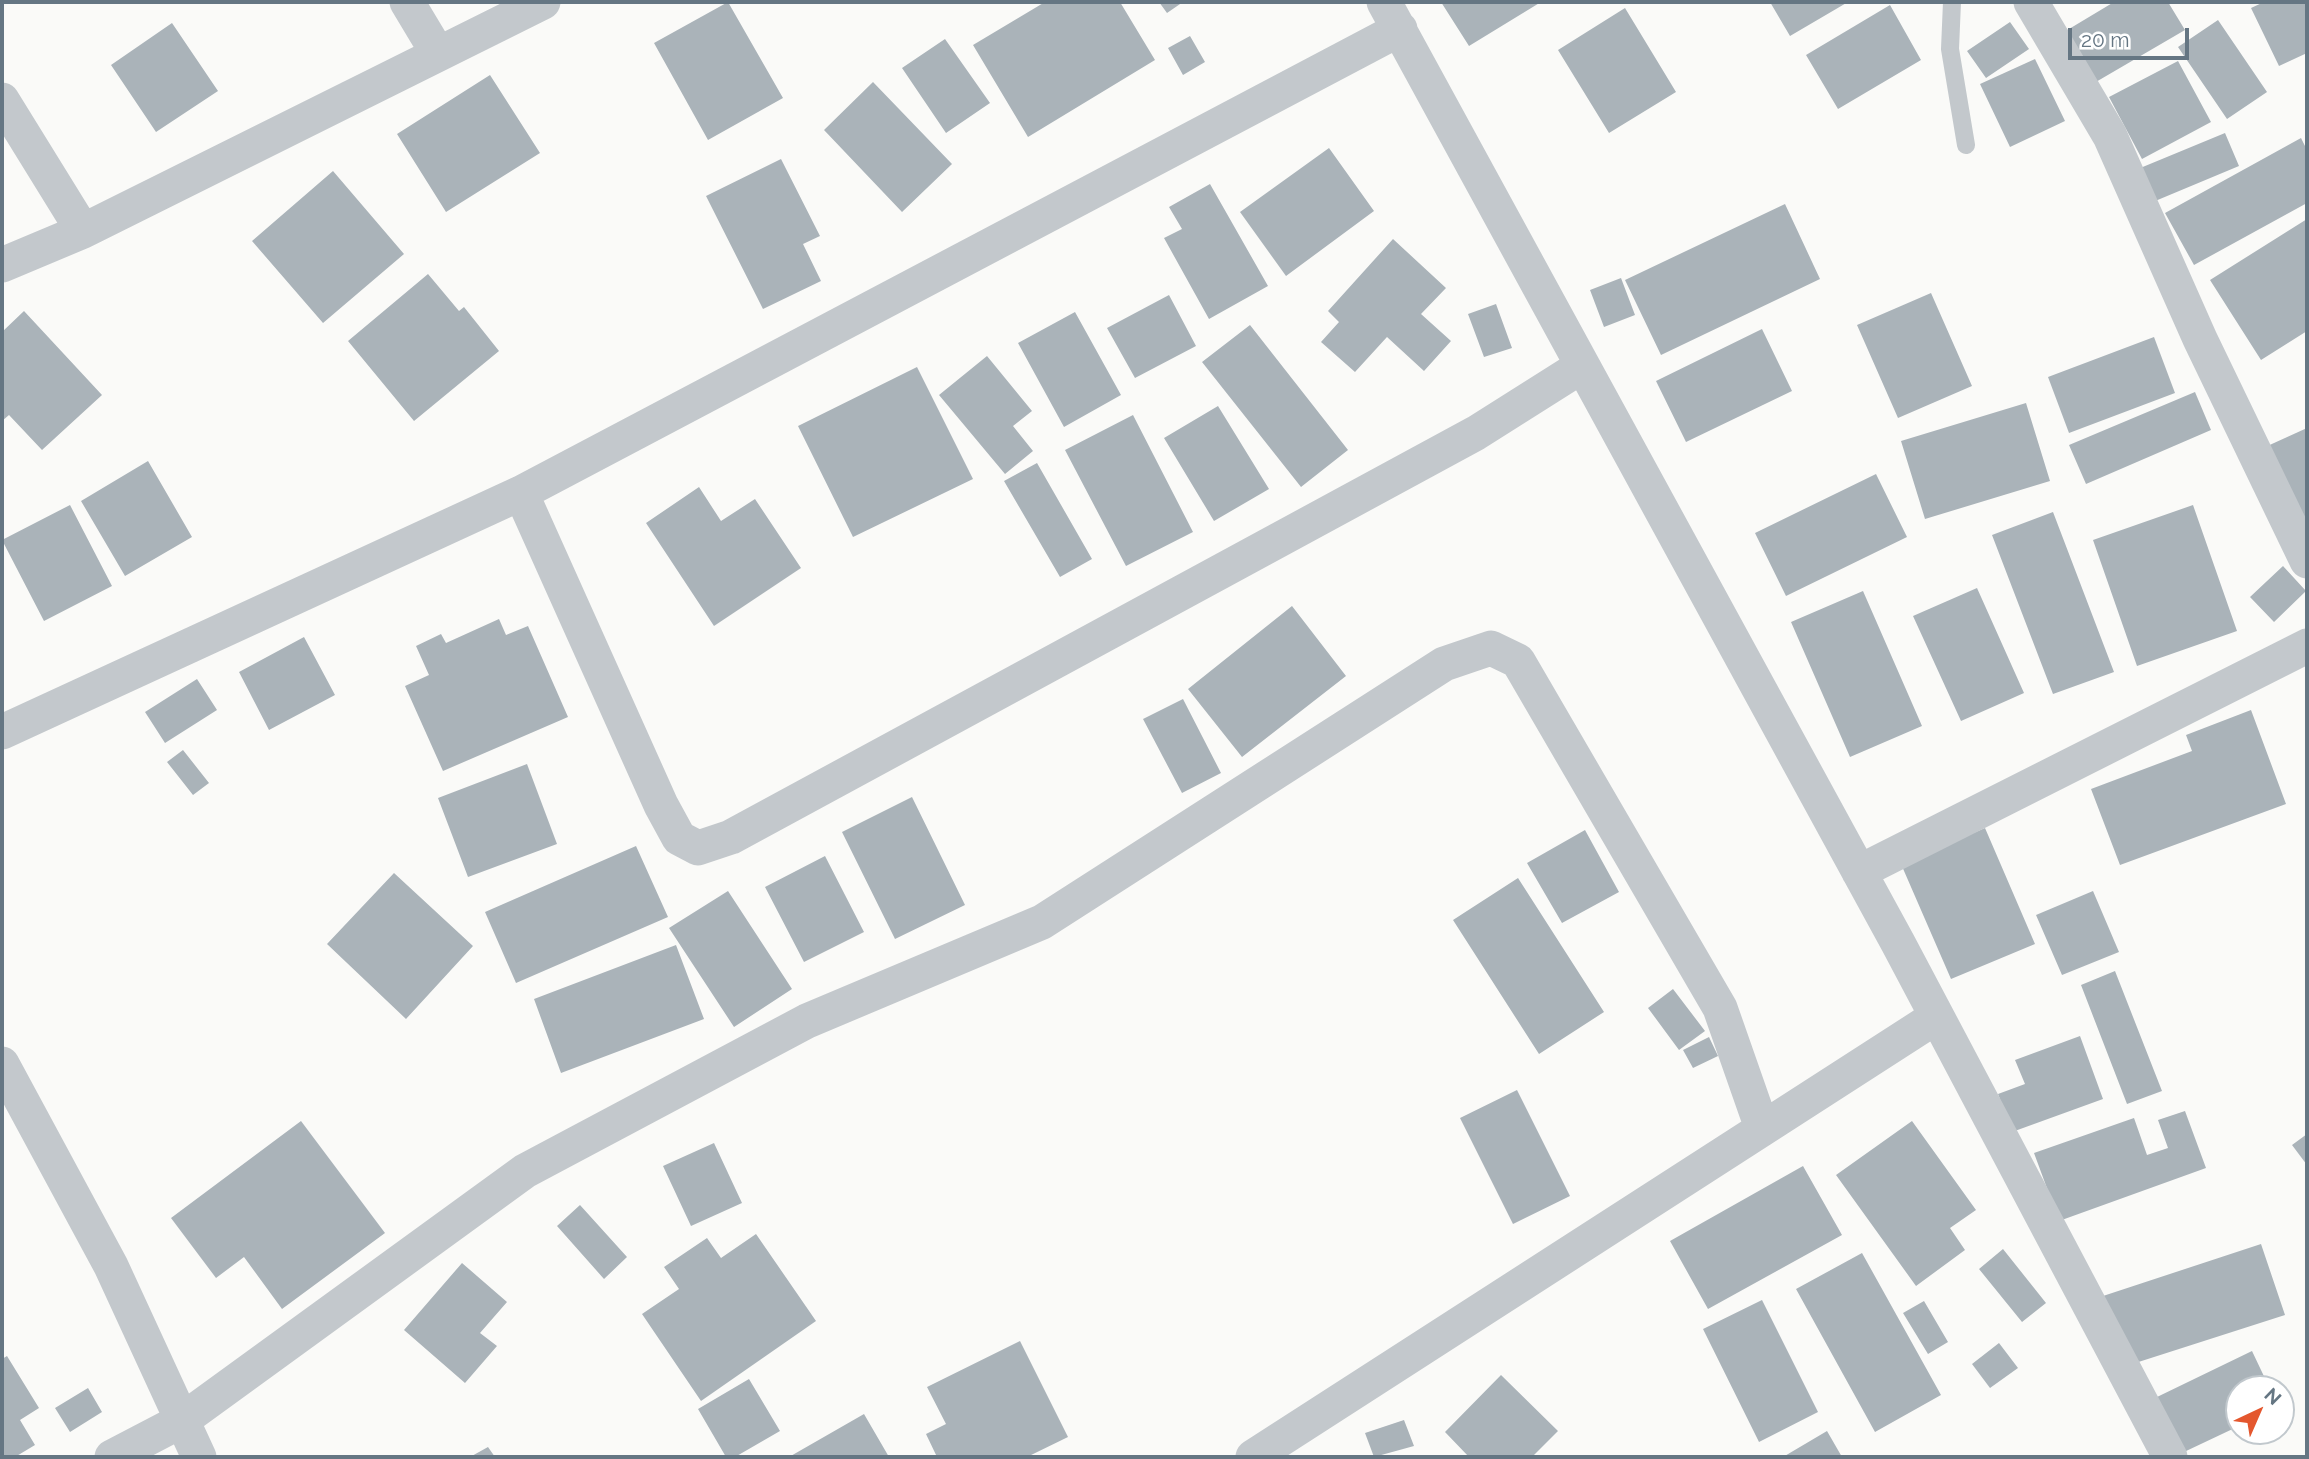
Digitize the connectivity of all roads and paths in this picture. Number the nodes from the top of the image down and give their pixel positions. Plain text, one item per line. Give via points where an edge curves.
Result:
1 (407, 2) edge
2 (543, 2) edge
3 (1952, 2) edge
4 (2031, 2) edge
5 (1392, 15) edge
6 (437, 52) junction
7 (2, 100) edge
8 (1966, 145) dead end
9 (83, 231) junction
10 (2, 265) edge
11 (1582, 366) junction
12 (521, 493) junction
13 (2307, 561) edge
14 (2307, 646) edge
15 (2, 732) edge
16 (1858, 872) junction
17 (1936, 1017) junction
18 (2, 1064) edge
19 (1762, 1128) junction
20 (181, 1421) junction
21 (112, 1457) edge
22 (199, 1457) edge
23 (1253, 1457) edge
24 (2170, 1457) edge

1 - 6 street
2 - 6 street
3 - 8 lane via 1950,49
4 - 13 street via 2110,136 2200,339
5 - 11 street
5 - 12 street
6 - 9 street
7 - 9 street
9 - 10 street
11 - 12 street via 1452,446 731,837 698,848 680,838 661,804
11 - 16 street
12 - 15 street
14 - 16 street
16 - 17 street
17 - 19 street
17 - 24 street
18 - 20 street via 111,1266
19 - 20 street via 1720,1008 1518,661 1491,648 1444,664 1042,922 807,1021 525,1171
19 - 23 street
20 - 21 street
20 - 22 street

